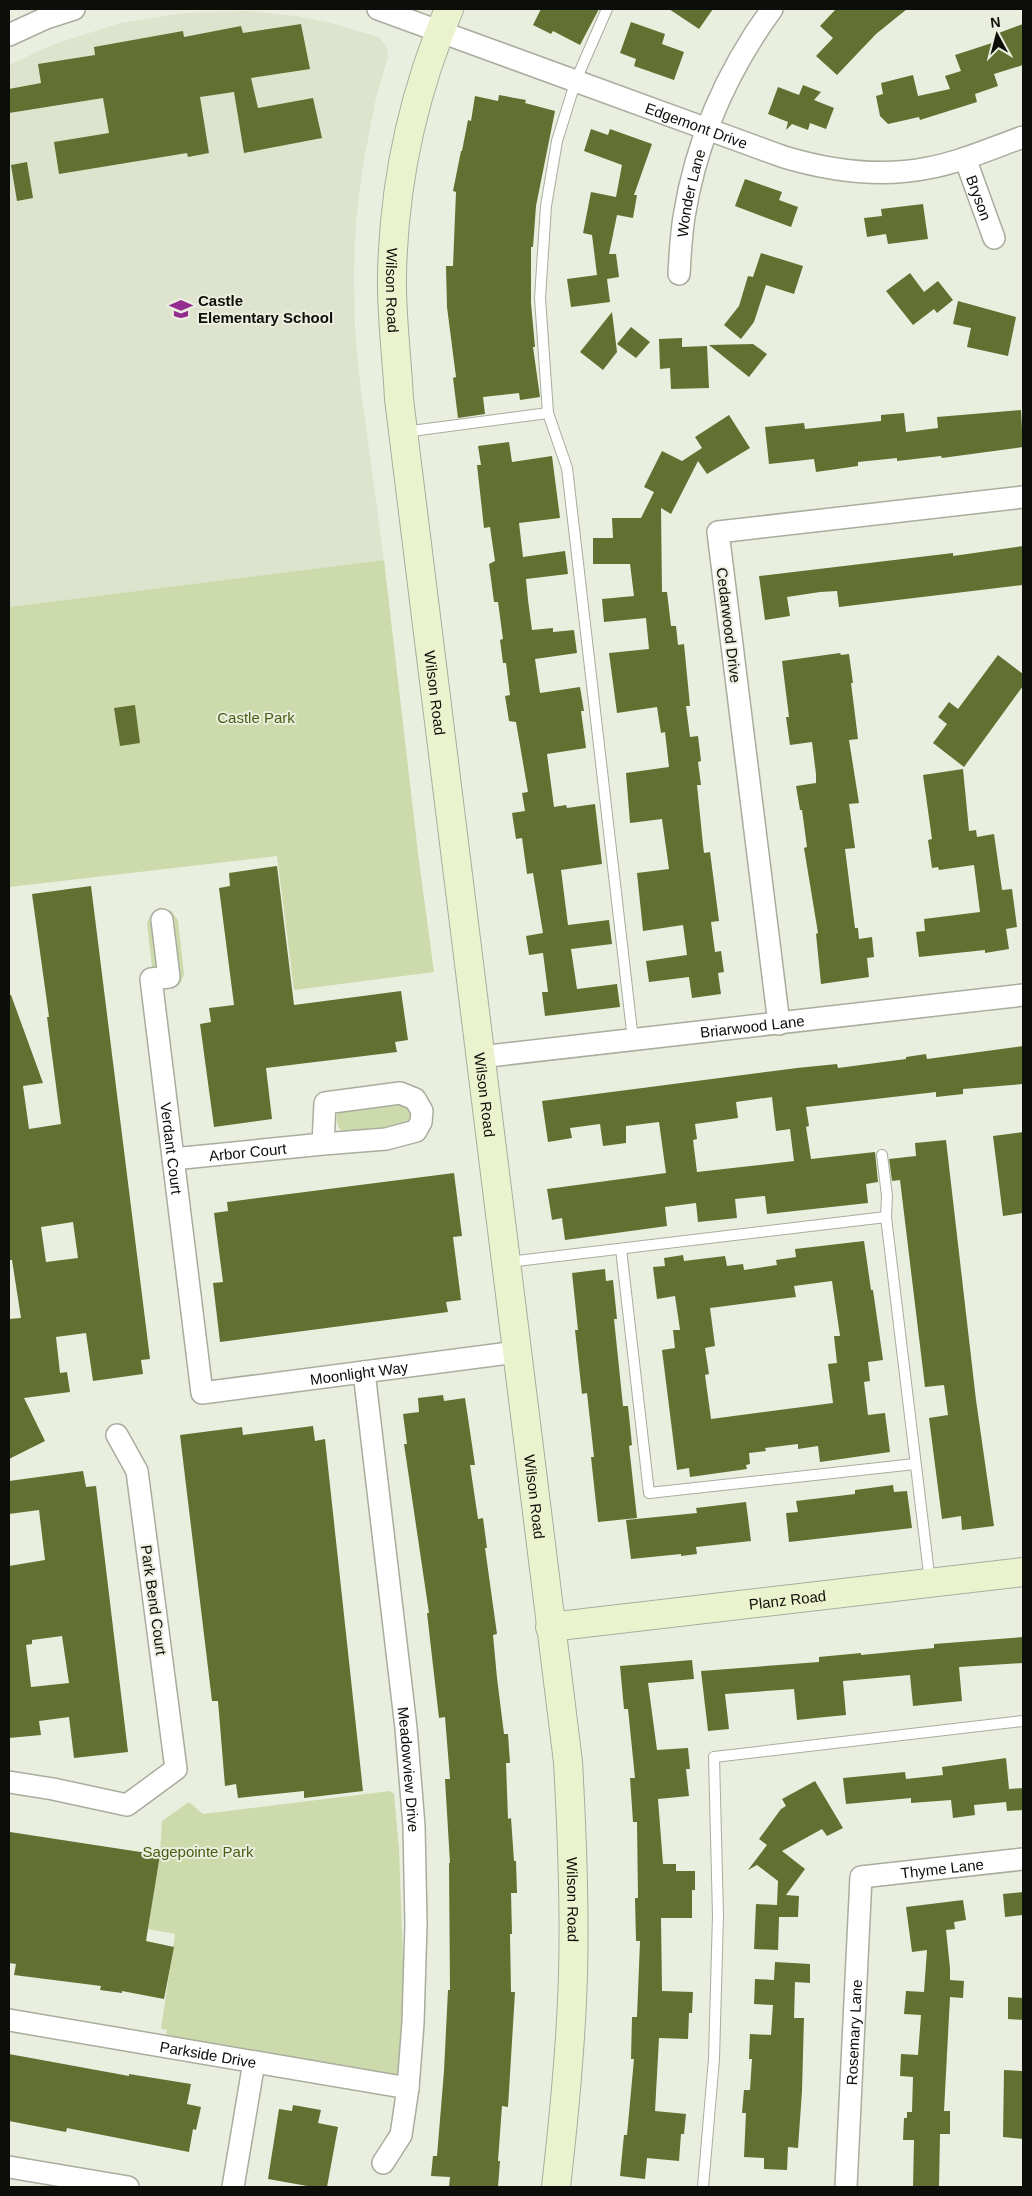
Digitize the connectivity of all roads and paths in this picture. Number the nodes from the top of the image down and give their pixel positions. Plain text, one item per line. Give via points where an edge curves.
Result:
1 (74, 9) edge
2 (378, 9) edge
3 (607, 9) edge
4 (772, 9) edge
5 (444, 20) edge
6 (9, 35) edge
7 (576, 80) junction
8 (706, 128) junction
9 (1023, 137) edge
10 (965, 158) junction
11 (994, 238) dead end
12 (679, 274) dead end
13 (548, 413) junction
14 (404, 432) junction
15 (1023, 497) edge
16 (162, 920) dead end
17 (1023, 995) edge
18 (778, 1024) junction
19 (633, 1040) junction
20 (480, 1057) junction
21 (323, 1144) dead end
22 (882, 1155) dead end
23 (173, 1160) junction
24 (886, 1217) junction
25 (621, 1250) junction
26 (505, 1262) junction
27 (516, 1352) junction
28 (364, 1372) junction
29 (202, 1392) joint
30 (117, 1435) dead end
31 (915, 1464) junction
32 (1023, 1572) edge
33 (930, 1583) junction
34 (550, 1627) junction
35 (1023, 1721) edge
36 (9, 1782) edge
37 (1023, 1858) edge
38 (861, 1877) joint
39 (9, 2020) edge
40 (254, 2062) junction
41 (408, 2088) junction
42 (383, 2164) dead end
43 (9, 2167) edge
44 (128, 2187) edge
45 (232, 2187) edge
46 (556, 2187) edge
47 (703, 2187) edge
48 (846, 2187) edge

1 - 6 street
2 - 5 street, Edgemont Drive
3 - 7 lane
4 - 8 street, Wonder Lane via 729,77
5 - 7 street, Edgemont Drive
5 - 14 street, Wilson Road via 417,95 403,155 396,207 392,275
7 - 8 street, Edgemont Drive
7 - 13 lane via 556,141 546,206 540,298
8 - 10 street, Edgemont Drive via 800,162 853,172 890,173 928,168
8 - 12 street, Wonder Lane via 683,218
9 - 10 street, Edgemont Drive
10 - 11 street, Bryson
13 - 14 lane
13 - 19 lane via 567,468
14 - 20 street, Wilson Road
15 - 18 street, Cedarwood Drive via 718,532
16 - 23 street, Verdant Court via 169,977 151,979
17 - 18 street, Briarwood Lane
18 - 19 street, Briarwood Lane
19 - 20 street, Briarwood Lane
20 - 26 street, Wilson Road
21 - 23 street, Arbor Court
22 - 24 lane
23 - 29 street, Verdant Court
24 - 25 lane
24 - 31 lane
25 - 26 lane
25 - 31 lane via 649,1493
26 - 27 street, Wilson Road
27 - 28 street, Moonlight Way
27 - 34 street, Wilson Road
28 - 29 street, Moonlight Way
28 - 41 street, Meadowview Drive via 406,1728 414,1826 416,1924
30 - 36 street, Park Bend Court via 137,1471 176,1769 127,1805
31 - 33 lane
32 - 33 street, Planz Road
33 - 34 street, Planz Road
34 - 46 street, Wilson Road via 568,1762 573,1868 573,1975 567,2082
35 - 47 lane via 714,1757 718,1914 714,2059
37 - 38 street, Thyme Lane
38 - 48 street, Rosemary Lane
39 - 40 street, Parkside Drive
40 - 41 street, Parkside Drive
40 - 45 street
41 - 42 street, Meadowview Drive via 401,2135
43 - 44 street

